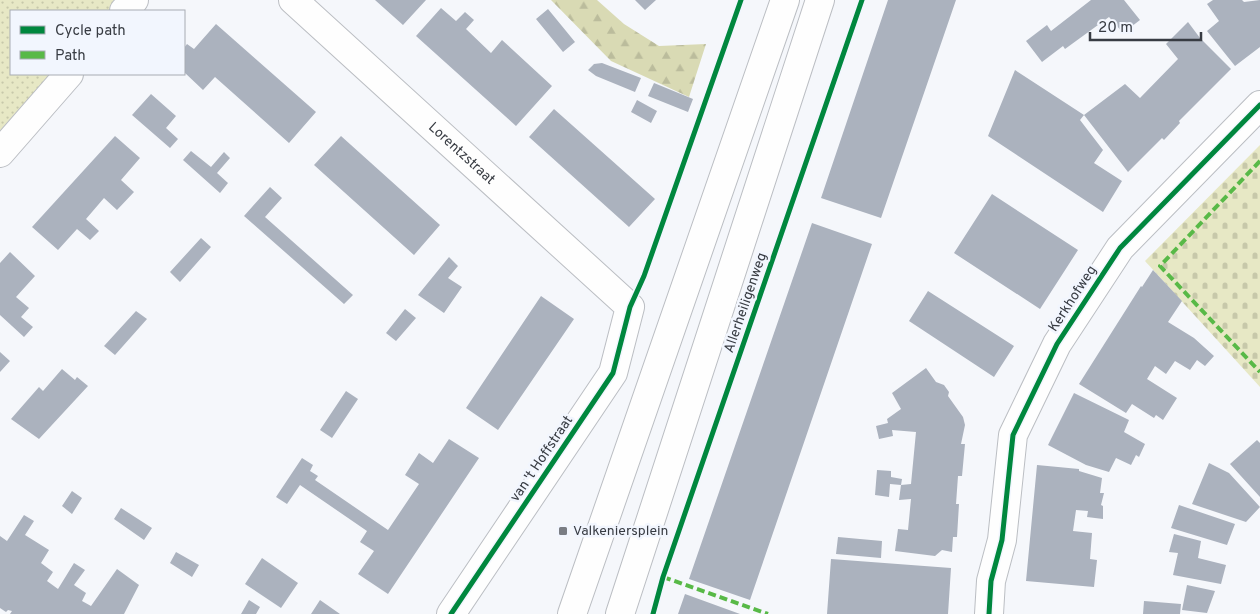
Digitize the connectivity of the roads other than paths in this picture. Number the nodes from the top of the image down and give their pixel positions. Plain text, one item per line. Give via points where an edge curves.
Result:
1 (134, 0) edge
2 (293, 0) edge
3 (785, 0) edge
4 (820, 0) edge
5 (125, 10) edge
6 (68, 75) edge
7 (1260, 105) edge
8 (0, 153) edge
9 (630, 307) joint
10 (451, 614) edge
11 (572, 614) edge
12 (620, 614) edge
13 (989, 614) edge

1 - 5 street
2 - 9 street, Lorentzstraat
3 - 11 street
4 - 12 street, Allerheiligenweg
6 - 8 street
7 - 13 street, Kerkhofweg via 1120,248 1057,344 1013,435 1002,540 992,581
9 - 10 street, van 't Hoffstraat via 613,373

